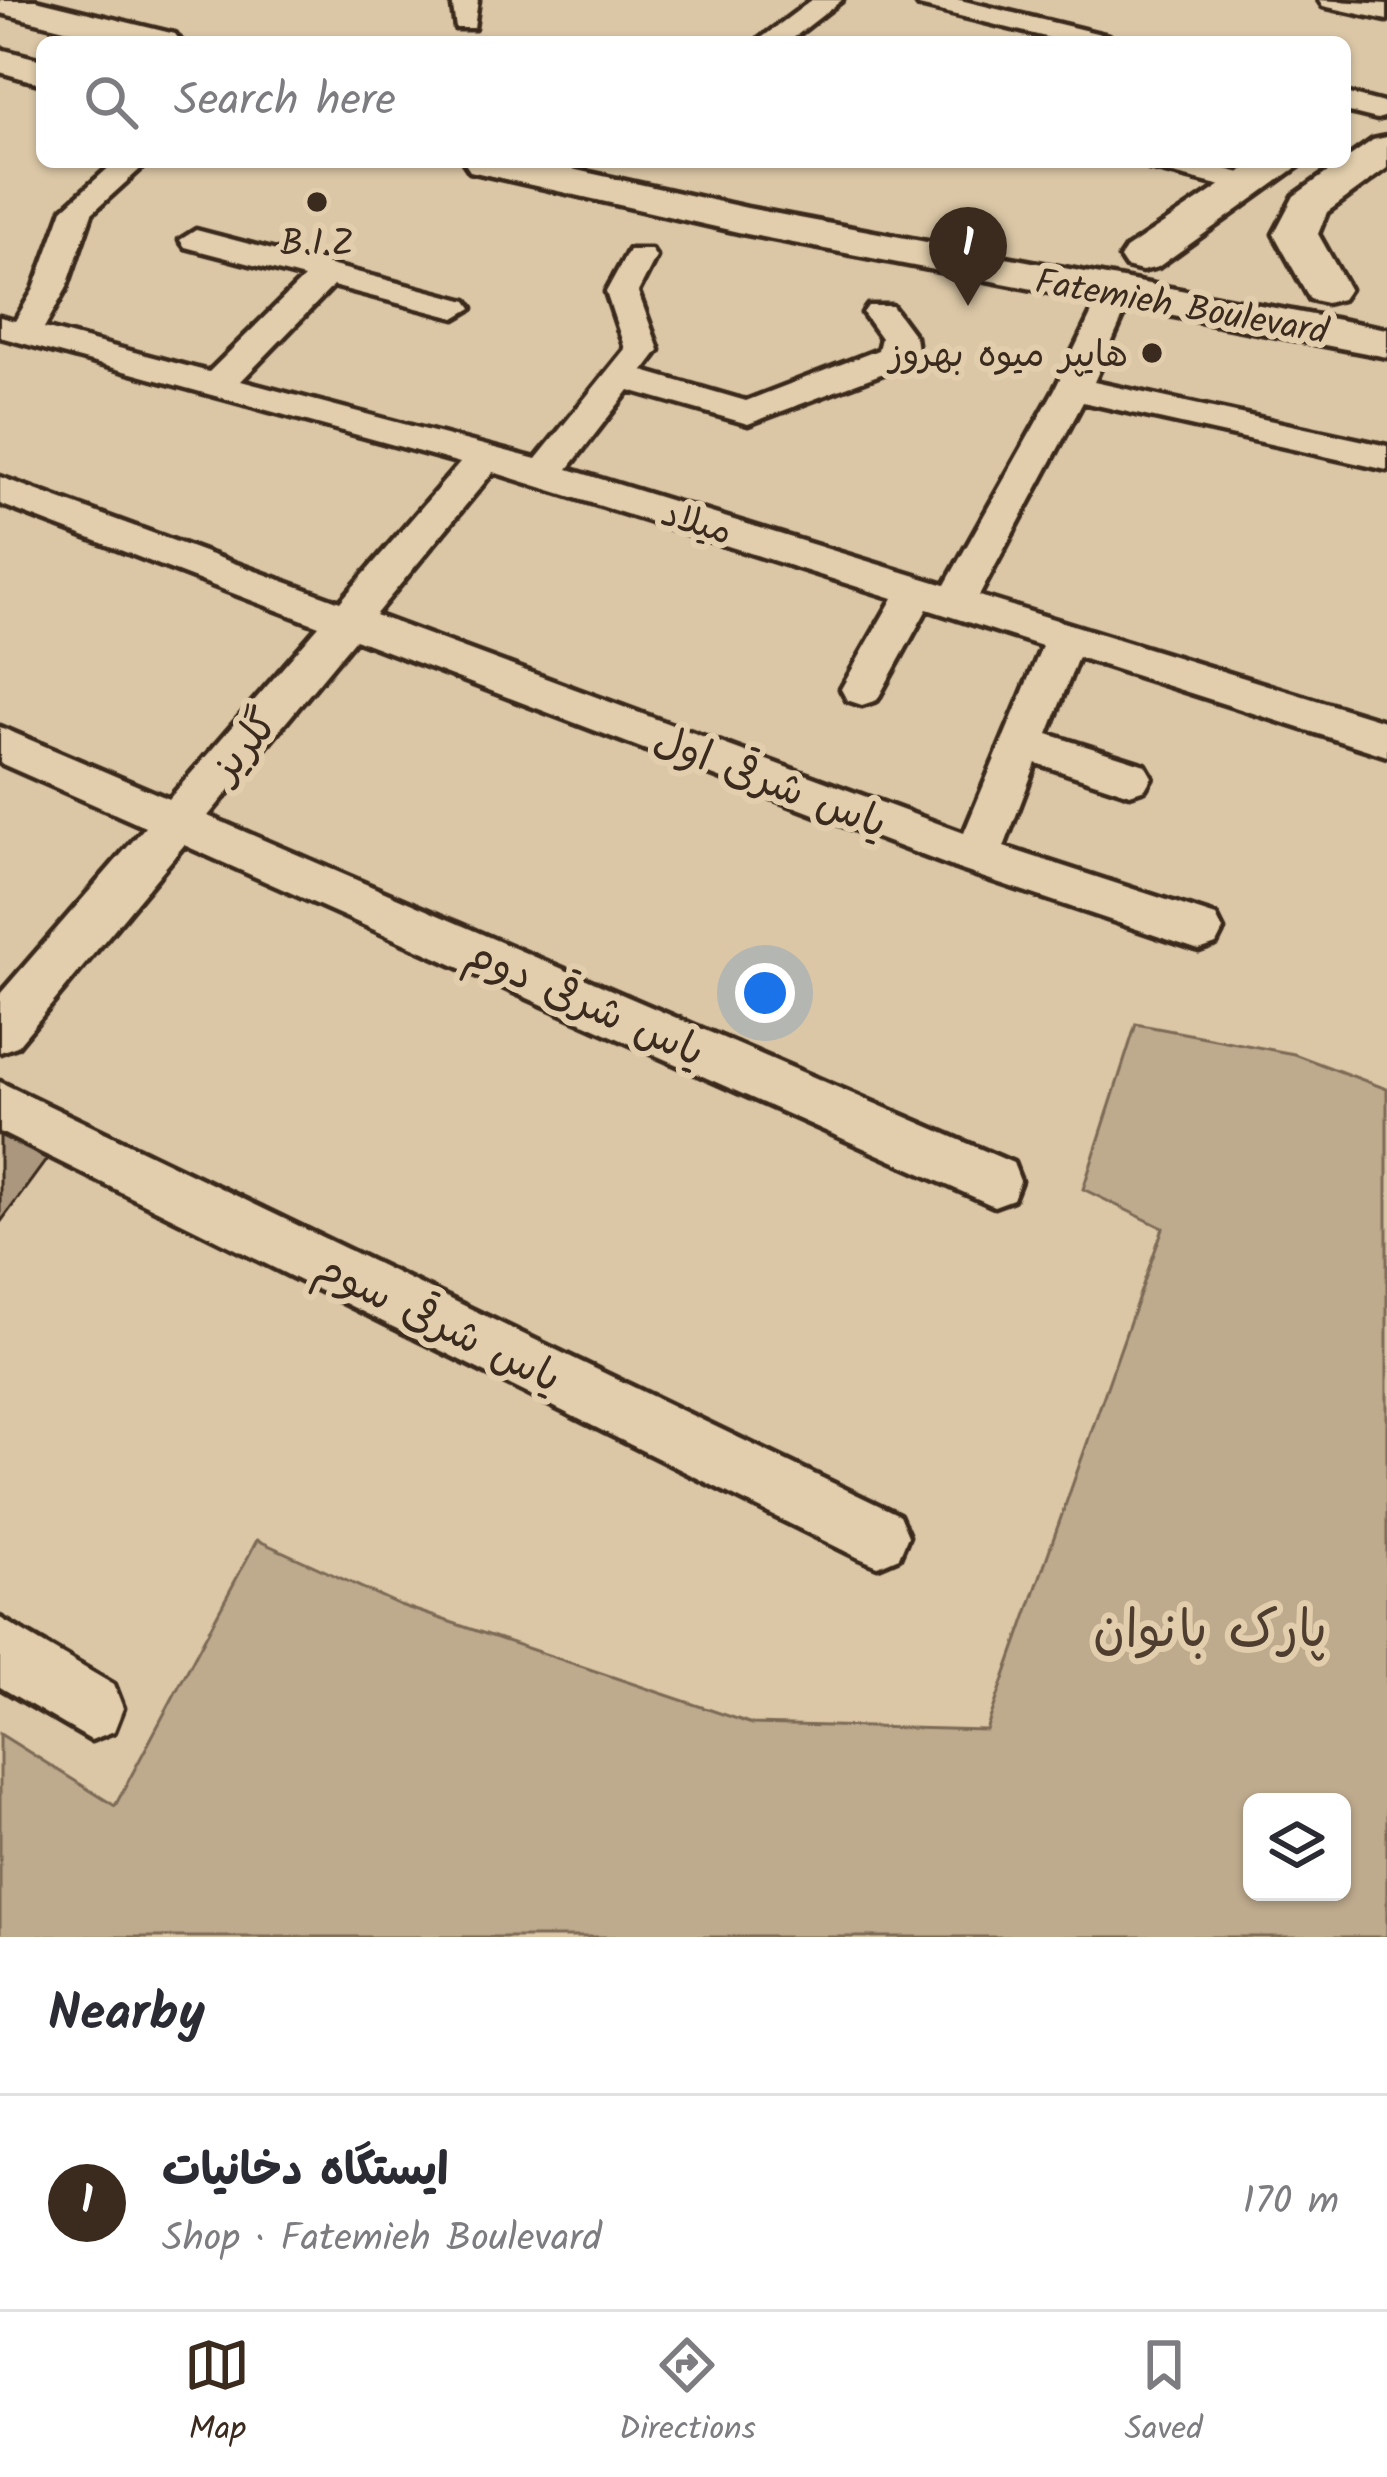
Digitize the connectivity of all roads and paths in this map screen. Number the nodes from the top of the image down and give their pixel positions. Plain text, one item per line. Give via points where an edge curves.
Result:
1 (829, 0) edge
2 (928, 0) edge
3 (1332, 0) edge
4 (0, 2) edge
5 (1387, 12) edge
6 (0, 19) edge
7 (69, 36) edge
8 (138, 36) edge
9 (778, 36) edge
10 (1075, 36) edge
11 (0, 40) edge
12 (36, 49) edge
13 (0, 60) edge
14 (36, 70) edge
15 (1368, 117) edge
16 (1351, 142) edge
17 (127, 168) edge
18 (514, 168) edge
19 (634, 168) edge
20 (1218, 168) edge
21 (1334, 168) edge
22 (1267, 173) edge
23 (196, 240) dead end
24 (640, 257) dead end
25 (1142, 258) junction
26 (326, 275) junction
27 (1117, 294) junction
28 (455, 308) dead end
29 (880, 313) dead end
30 (12, 330) edge
31 (1387, 343) edge
32 (621, 376) junction
33 (218, 384) junction
34 (1072, 389) junction
35 (485, 458) junction
36 (1387, 458) edge
37 (544, 474) junction
38 (0, 490) edge
39 (937, 595) junction
40 (347, 620) junction
41 (1066, 636) junction
42 (862, 689) dead end
43 (1387, 739) edge
44 (1022, 742) junction
45 (0, 744) edge
46 (1130, 777) dead end
47 (178, 820) junction
48 (977, 857) junction
49 (1198, 930) dead end
50 (0, 1030) edge
51 (0, 1106) edge
52 (994, 1181) dead end
53 (878, 1536) dead end
54 (0, 1650) edge
55 (91, 1708) dead end

1 - 9 street
2 - 10 street
3 - 5 street
4 - 8 main road
6 - 7 main road
11 - 12 main road
13 - 14 main road
15 - 16 main road, Fatemieh Boulevard
17 - 30 street via 70,221 50,289
18 - 27 main road, Fatemieh Boulevard
19 - 25 main road, Fatemieh Boulevard
20 - 22 street
21 - 25 main road, Fatemieh Boulevard via 1296,234 1346,293
22 - 25 main road
23 - 26 street
24 - 32 street via 622,292 642,350
26 - 28 street
26 - 33 street
27 - 31 main road, Fatemieh Boulevard
27 - 34 street
29 - 32 street via 898,337 900,350 890,358 748,413
30 - 33 street, میلاد
32 - 37 street
33 - 35 street, میلاد
34 - 36 street
34 - 39 street
35 - 37 street, میلاد
35 - 40 street, گلریز
37 - 39 street, میلاد
38 - 40 street, یاس شرقی اول
39 - 41 street, میلاد
39 - 42 street
40 - 47 street, گلریز
40 - 48 street, یاس شرقی اول
41 - 43 street, میلاد
41 - 44 street
44 - 46 street
44 - 48 street
45 - 47 street, یاس شرقی دوم
47 - 50 street, گلریز
47 - 52 street, یاس شرقی دوم
48 - 49 street, یاس شرقی اول
51 - 53 street, یاس شرقی سوم
54 - 55 street

